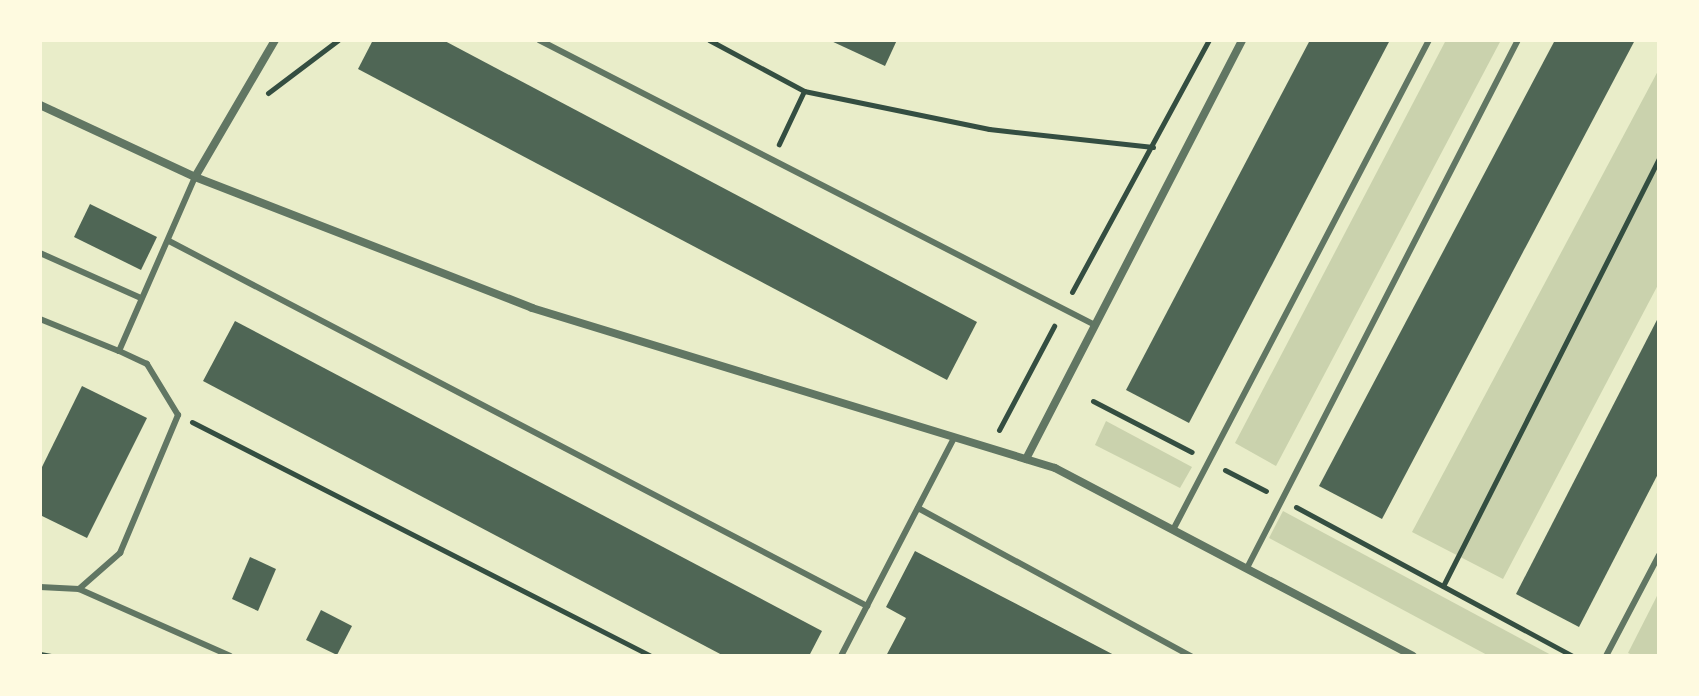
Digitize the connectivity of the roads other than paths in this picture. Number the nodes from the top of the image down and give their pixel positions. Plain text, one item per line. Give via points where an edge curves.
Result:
1 (275, 40) edge
2 (539, 40) edge
3 (1242, 40) edge
4 (1429, 40) edge
5 (1518, 40) edge
6 (40, 105) edge
7 (195, 177) junction
8 (169, 241) junction
9 (40, 253) edge
10 (141, 298) junction
11 (40, 319) edge
12 (1095, 325) junction
13 (119, 351) junction
14 (954, 438) junction
15 (1026, 459) junction
16 (918, 508) junction
17 (1174, 528) junction
18 (1659, 555) edge
19 (1248, 566) junction
20 (40, 587) edge
21 (79, 589) junction
22 (867, 606) junction
23 (230, 656) edge
24 (841, 656) edge
25 (1191, 656) edge
26 (1413, 656) edge
27 (1606, 656) edge

1 - 7 street via 242,105
2 - 12 lane
3 - 12 street
4 - 17 lane
5 - 19 lane via 1278,498
6 - 7 street
7 - 8 lane
7 - 14 street via 532,308
8 - 10 lane
8 - 22 lane
9 - 10 lane
10 - 13 lane
11 - 13 lane
12 - 15 street
13 - 21 lane via 147,364 178,415 120,553
14 - 15 street
14 - 16 lane
15 - 17 street
16 - 22 lane
16 - 25 lane
17 - 19 street
18 - 27 lane
19 - 26 street
20 - 21 lane
21 - 23 lane
22 - 24 lane

